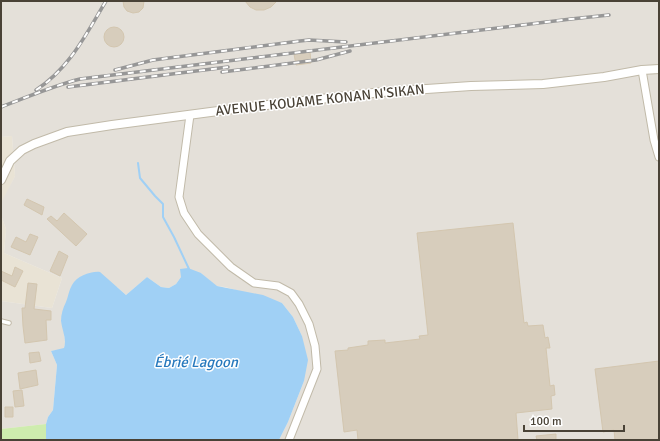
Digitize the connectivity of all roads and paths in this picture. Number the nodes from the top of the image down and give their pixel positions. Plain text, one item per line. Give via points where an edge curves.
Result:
1 (659, 69) edge
2 (642, 70) junction
3 (190, 115) junction
4 (659, 157) edge
5 (1, 180) edge
6 (1, 320) edge
7 (9, 323) dead end
8 (289, 440) edge

1 - 2 street, AVENUE KOUAME KONAN N'SIKAN
2 - 3 street, AVENUE KOUAME KONAN N'SIKAN via 543,84 382,92
2 - 4 street
3 - 5 street, AVENUE KOUAME KONAN N'SIKAN via 60,134 22,150 10,161
3 - 8 street via 179,197 184,213 198,234 231,267 254,283 278,286 291,293 310,324 317,369
6 - 7 lane

